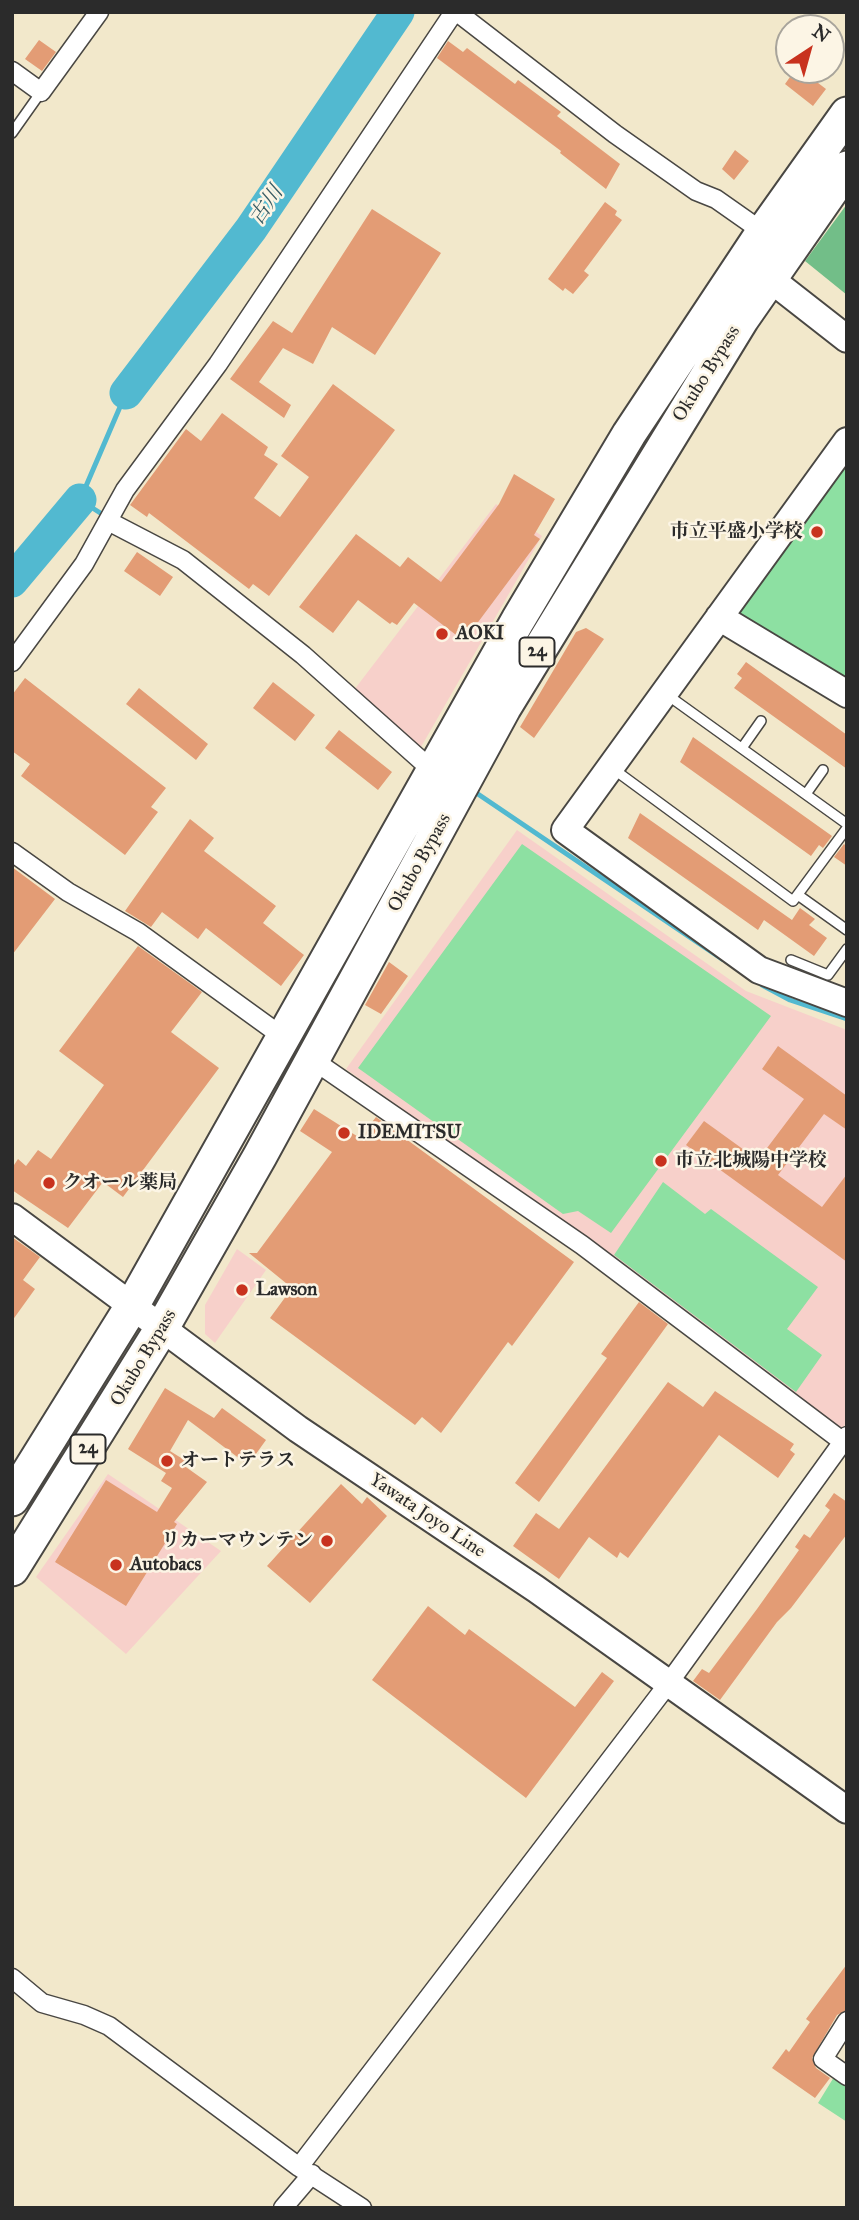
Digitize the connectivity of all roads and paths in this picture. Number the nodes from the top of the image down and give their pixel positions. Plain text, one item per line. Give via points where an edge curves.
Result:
1 (99, 12) edge
2 (455, 12) edge
3 (12, 71) edge
4 (41, 92) junction
5 (847, 114) edge
6 (12, 133) edge
7 (847, 168) edge
8 (762, 232) junction
9 (769, 278) junction
10 (847, 339) edge
11 (847, 441) edge
12 (108, 521) junction
13 (719, 617) junction
14 (12, 662) edge
15 (836, 688) edge
16 (665, 693) junction
17 (847, 708) edge
18 (761, 721) dead end
19 (742, 748) junction
20 (611, 767) junction
21 (823, 770) dead end
22 (433, 771) junction
23 (806, 794) junction
24 (847, 826) edge
25 (12, 852) edge
26 (798, 895) junction
27 (847, 930) edge
28 (847, 949) edge
29 (791, 960) dead end
30 (847, 1003) edge
31 (283, 1037) junction
32 (313, 1060) junction
33 (12, 1217) edge
34 (132, 1306) junction
35 (162, 1328) junction
36 (845, 1438) edge
37 (12, 1499) edge
38 (12, 1569) edge
39 (668, 1684) junction
40 (847, 1810) edge
41 (12, 1979) edge
42 (847, 2021) edge
43 (847, 2076) edge
44 (305, 2170) junction
45 (283, 2208) edge
46 (362, 2208) edge

1 - 4 street
2 - 8 street via 615,134
2 - 12 street
3 - 4 street
4 - 6 lane
5 - 8 highway, Okubo Bypass / 24
7 - 9 highway, Okubo Bypass / 24
8 - 9 street via 761,262
8 - 22 highway, Okubo Bypass / 24 via 629,434
9 - 10 street
9 - 32 highway, Okubo Bypass / 24 via 644,474 504,708
11 - 13 street
12 - 14 street via 84,564
12 - 22 street via 183,559 303,655
13 - 15 street
13 - 16 street
15 - 17 street via 835,699
16 - 19 lane
16 - 20 street
18 - 19 lane
19 - 23 lane
20 - 26 lane via 793,901
20 - 30 street via 565,830 759,970
21 - 23 lane
22 - 31 highway, Okubo Bypass / 24
23 - 24 lane
24 - 26 lane
25 - 31 street via 68,892 138,932
26 - 27 lane
28 - 29 lane via 828,975
31 - 34 highway, Okubo Bypass / 24
32 - 35 highway, Okubo Bypass / 24
32 - 36 street via 582,1245
33 - 34 street, Yawata Joyo Line
34 - 35 street, Yawata Joyo Line
34 - 37 highway, Okubo Bypass / 24
35 - 38 highway, Okubo Bypass / 24
35 - 39 street, Yawata Joyo Line via 298,1429
36 - 39 street
39 - 40 street, Yawata Joyo Line
39 - 44 street
41 - 44 street via 42,2003 108,2026
42 - 43 street via 822,2059
44 - 45 street
44 - 46 street

